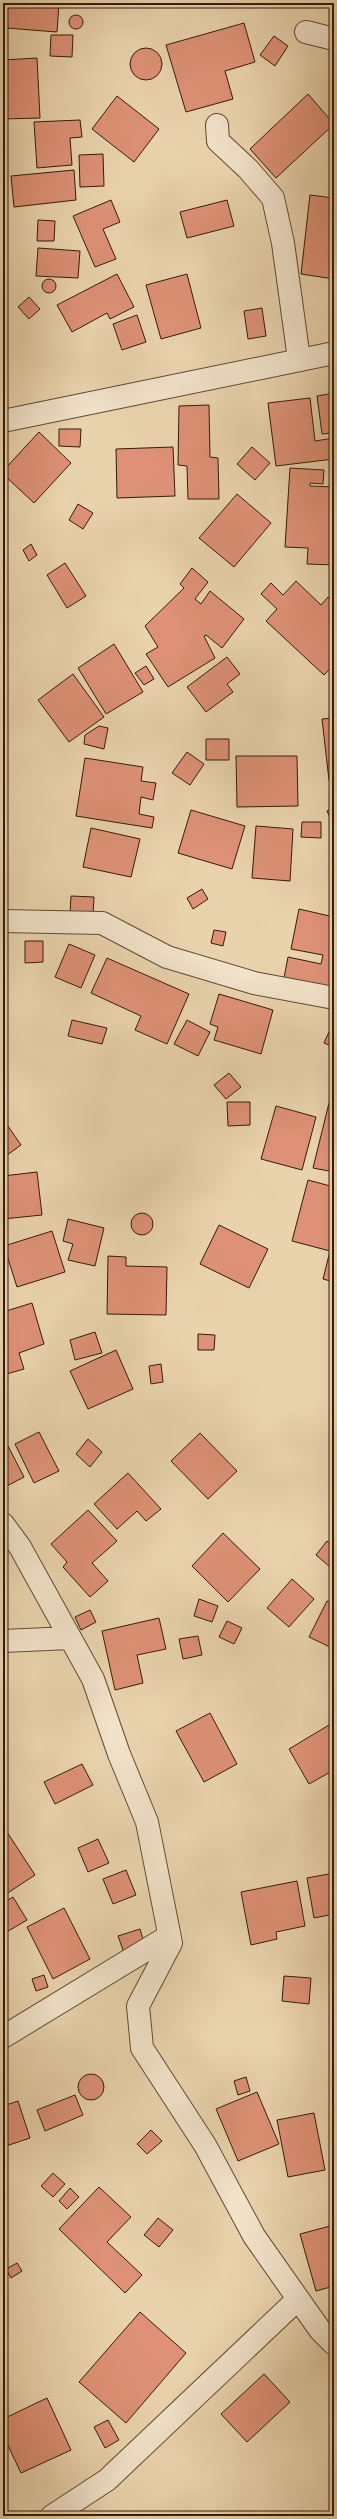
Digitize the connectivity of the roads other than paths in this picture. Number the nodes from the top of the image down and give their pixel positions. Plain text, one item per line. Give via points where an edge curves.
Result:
1 (306, 32) dead end
2 (334, 39) edge
3 (217, 125) dead end
4 (334, 353) edge
5 (299, 359) junction
6 (3, 421) edge
7 (3, 921) edge
8 (334, 998) edge
9 (3, 1524) edge
10 (70, 1638) junction
11 (3, 1641) edge
12 (170, 1936) junction
13 (3, 2037) edge
14 (298, 2299) junction
15 (334, 2344) edge
16 (52, 2516) edge

1 - 2 street
3 - 5 street via 218,141 248,169 273,198 283,243
4 - 5 street
5 - 6 street
7 - 8 street via 102,923 167,957 254,983
9 - 10 street via 20,1547
10 - 11 street
10 - 12 street via 93,1679 119,1754 147,1822
12 - 13 street
12 - 14 street via 171,1943 138,2006 142,2048 205,2145 254,2236
14 - 15 street via 320,2330
14 - 16 street via 107,2480

